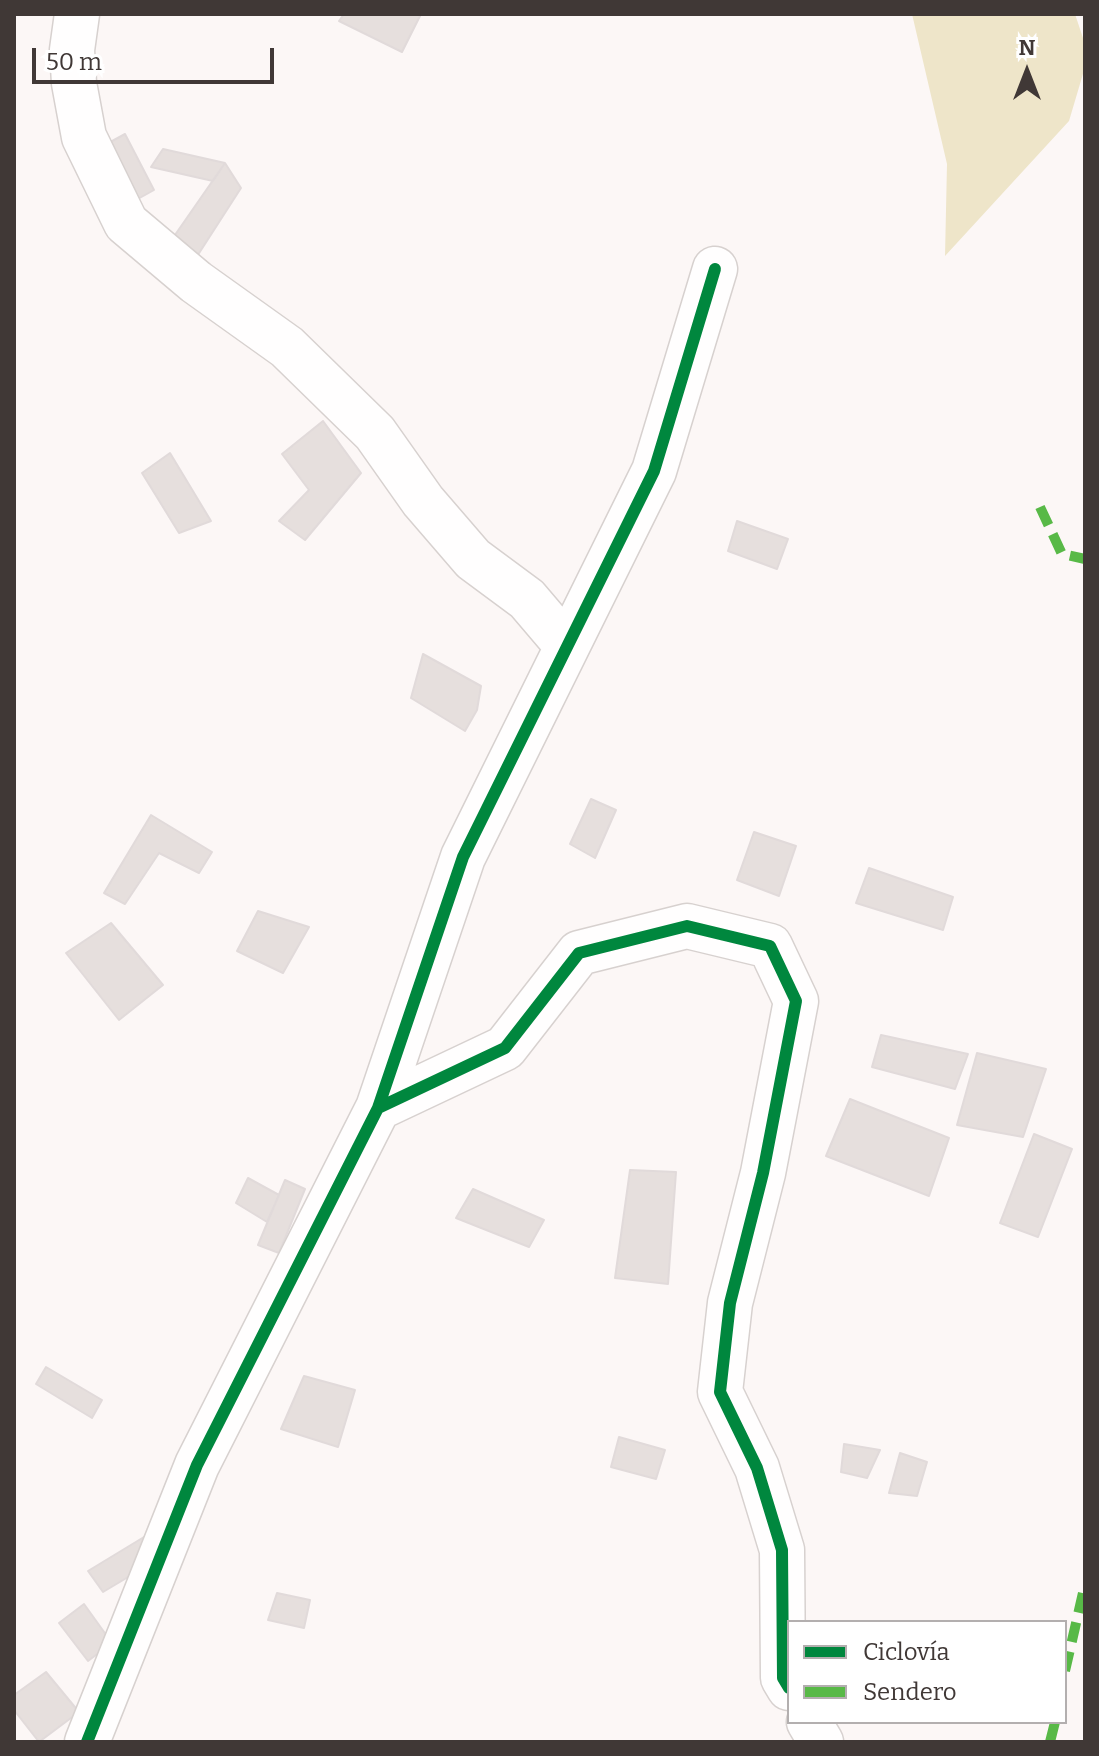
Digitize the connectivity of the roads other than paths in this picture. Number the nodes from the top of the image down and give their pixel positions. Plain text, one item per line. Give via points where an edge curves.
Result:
1 (77, 14) edge
2 (715, 269) dead end
3 (567, 646) junction
4 (378, 1108) junction
5 (787, 1685) edge
6 (810, 1724) edge
7 (87, 1742) edge
8 (821, 1742) edge

1 - 3 street via 72,50 84,137 126,223 196,282 287,347 375,433 473,559 527,599
2 - 3 street via 654,471
3 - 4 street via 463,857
4 - 5 street via 505,1048 579,953 687,926 770,946 796,1001 763,1173 730,1303 720,1392 757,1468 782,1550
4 - 7 street via 197,1465
6 - 8 street

